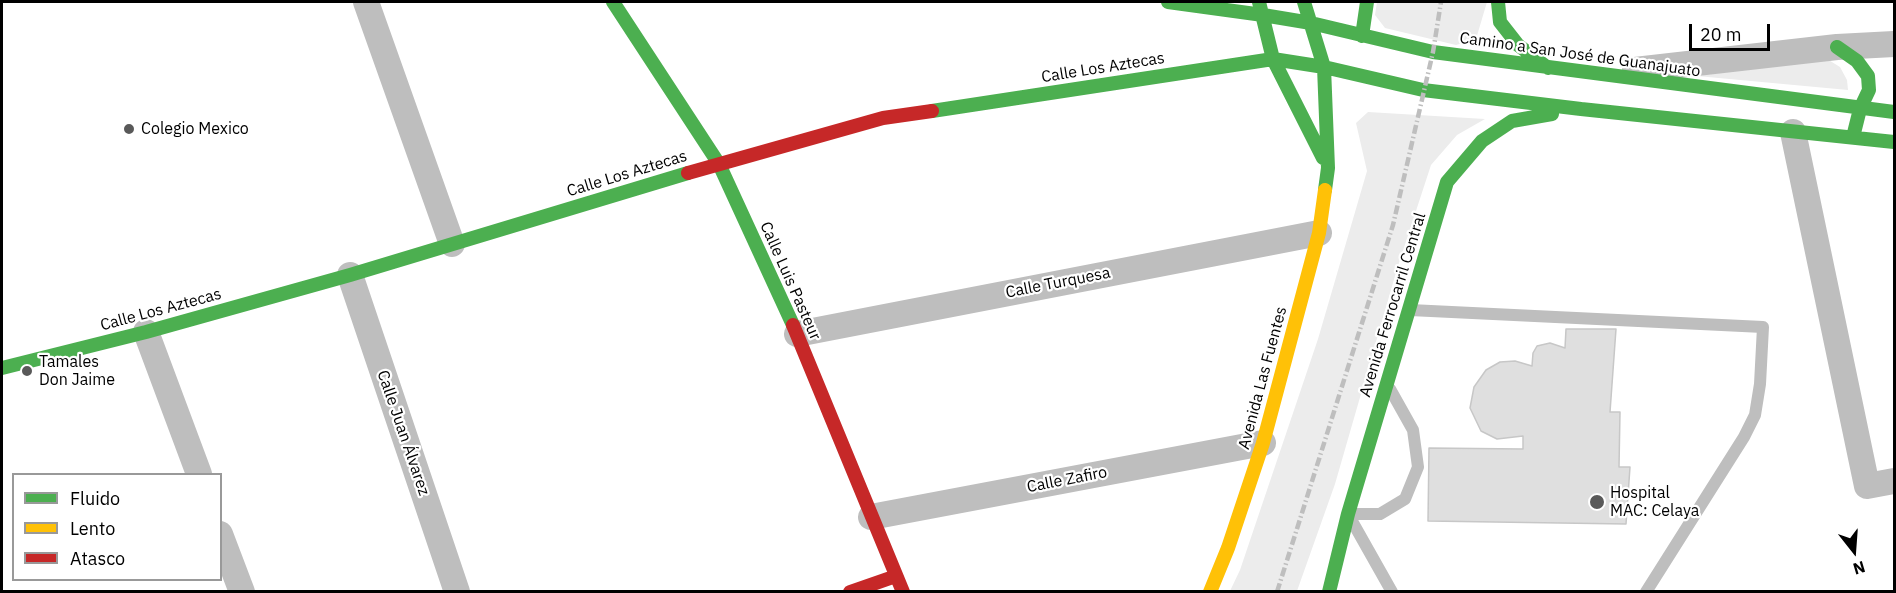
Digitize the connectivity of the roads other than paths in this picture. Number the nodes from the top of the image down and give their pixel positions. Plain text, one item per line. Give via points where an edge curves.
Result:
1 (366, 2) edge
2 (613, 2) edge
3 (1168, 2) edge
4 (1304, 2) edge
5 (1367, 2) edge
6 (1498, 2) edge
7 (1261, 8) edge
8 (1311, 23) junction
9 (1362, 36) junction
10 (1894, 44) edge
11 (1837, 47) junction
12 (1273, 59) junction
13 (1324, 67) junction
14 (1548, 68) junction
15 (1596, 74) junction
16 (1581, 109) junction
17 (1860, 109) junction
18 (1894, 112) edge
19 (1793, 132) junction
20 (1853, 138) junction
21 (1894, 142) edge
22 (719, 164) junction
23 (1328, 168) junction
24 (1319, 233) junction
25 (452, 244) junction
26 (350, 274) junction
27 (1410, 310) junction
28 (146, 332) junction
29 (796, 334) junction
30 (2, 368) edge
31 (1387, 385) junction
32 (1263, 443) junction
33 (199, 473) edge
34 (1894, 481) edge
35 (1348, 514) junction
36 (871, 517) junction
37 (222, 539) edge
38 (896, 576) junction
39 (242, 591) edge
40 (457, 591) edge
41 (850, 591) edge
42 (903, 591) edge
43 (1210, 591) edge
44 (1329, 591) edge
45 (1392, 591) edge
46 (1646, 591) edge

1 - 25 street
2 - 22 main road, Calle Luis Pasteur
3 - 7 main road, Camino a San José de Guanajuato
4 - 8 main road, Avenida Las Fuentes
5 - 9 main road
6 - 14 main road via 1500,22 1518,45
7 - 8 main road, Camino a San José de Guanajuato
7 - 12 main road
8 - 9 main road, Camino a San José de Guanajuato
8 - 13 main road, Avenida Las Fuentes
9 - 14 main road, Camino a San José de Guanajuato via 1433,52
10 - 11 street
11 - 15 street
11 - 17 main road via 1857,61 1868,76 1869,90
12 - 13 main road
12 - 22 main road, Calle Los Aztecas via 883,118
12 - 23 main road
13 - 16 main road via 1423,90
13 - 23 main road, Avenida Las Fuentes
14 - 15 main road, Camino a San José de Guanajuato
15 - 17 main road, Camino a San José de Guanajuato
16 - 19 main road
16 - 27 main road, Avenida Ferrocarril Central via 1512,122 1482,141 1447,182
17 - 18 main road, Camino a San José de Guanajuato
17 - 20 main road
19 - 20 main road
19 - 34 street via 1867,486
20 - 21 main road
22 - 25 main road, Calle Los Aztecas
22 - 29 main road, Calle Luis Pasteur
23 - 24 main road, Avenida Las Fuentes
24 - 29 street, Calle Turquesa
24 - 32 main road, Avenida Las Fuentes
25 - 26 main road, Calle Los Aztecas
26 - 28 main road, Calle Los Aztecas
26 - 40 street, Calle Juan Álvarez
27 - 31 main road, Avenida Ferrocarril Central
27 - 46 lane via 1762,327 1755,415
28 - 30 main road, Calle Los Aztecas
28 - 33 street
29 - 36 main road, Calle Luis Pasteur
31 - 35 main road, Avenida Ferrocarril Central
31 - 35 lane via 1413,430 1418,467 1406,499 1380,514
32 - 36 street, Calle Zafiro
32 - 43 main road, Avenida Las Fuentes
35 - 44 main road, Avenida Ferrocarril Central
35 - 45 lane
36 - 38 main road, Calle Luis Pasteur
37 - 39 street
38 - 41 main road
38 - 42 main road, Calle Luis Pasteur

